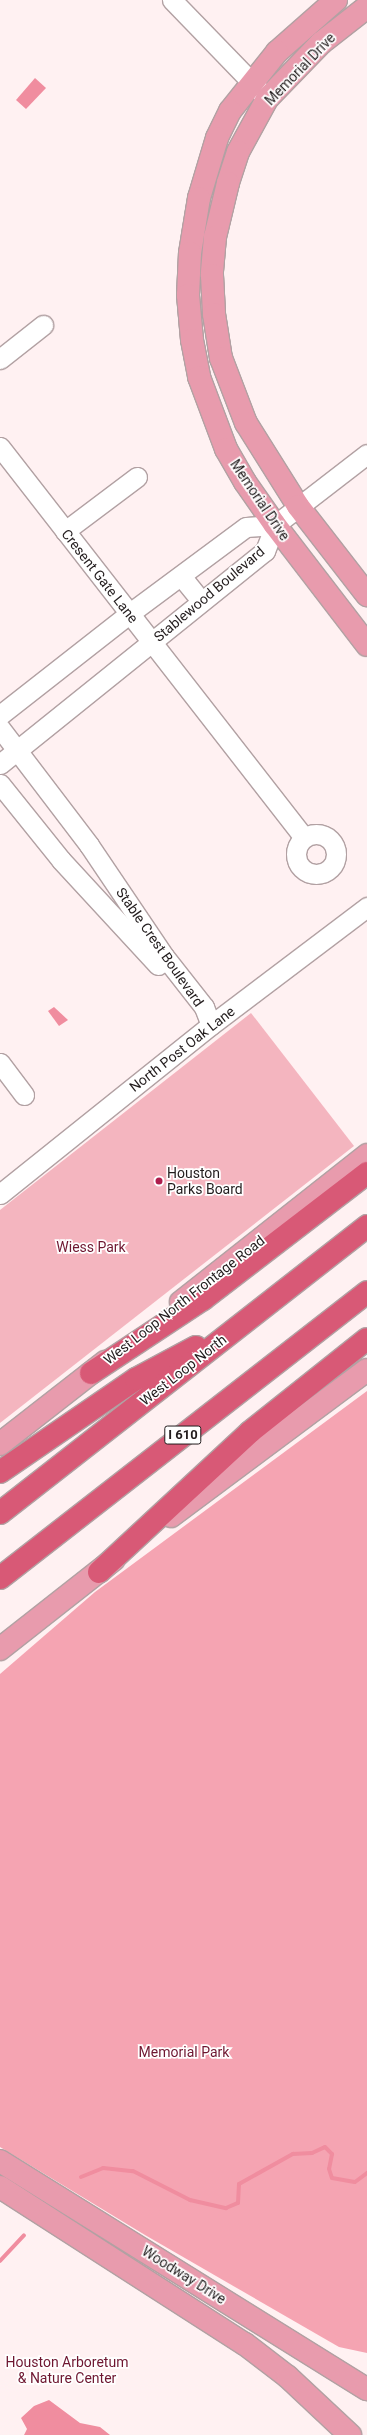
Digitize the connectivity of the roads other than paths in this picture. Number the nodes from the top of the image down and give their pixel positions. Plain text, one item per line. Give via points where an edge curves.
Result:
1 (172, 0) edge
2 (336, 0) edge
3 (367, 7) edge
4 (252, 82) junction
5 (268, 99) junction
6 (43, 325) dead end
7 (0, 359) edge
8 (0, 447) edge
9 (367, 454) edge
10 (136, 478) dead end
11 (298, 506) junction
12 (275, 525) junction
13 (65, 531) junction
14 (181, 576) junction
15 (367, 595) edge
16 (201, 601) junction
17 (130, 613) junction
18 (152, 642) junction
19 (367, 645) edge
20 (0, 715) edge
21 (0, 728) edge
22 (17, 751) junction
23 (0, 764) edge
24 (0, 784) edge
25 (304, 837) dead end
26 (367, 908) edge
27 (212, 1025) junction
28 (0, 1064) edge
29 (24, 1095) dead end
30 (367, 1155) edge
31 (367, 1172) edge
32 (0, 1194) edge
33 (367, 1226) edge
34 (367, 1292) edge
35 (245, 1321) junction
36 (367, 1339) edge
37 (367, 1370) edge
38 (91, 1373) junction
39 (0, 1444) edge
40 (0, 1472) edge
41 (0, 1513) edge
42 (99, 1572) junction
43 (0, 1578) edge
44 (0, 1649) edge
45 (0, 2161) edge
46 (0, 2187) edge
47 (134, 2244) junction
48 (123, 2264) junction
49 (367, 2389) edge
50 (350, 2435) edge

1 - 4 street
2 - 4 main road, Memorial Drive via 277,52
3 - 5 main road, Memorial Drive via 321,43
4 - 5 street
4 - 12 main road, Memorial Drive via 230,111 217,138 199,198 190,253 188,295 192,340 199,377 212,418 245,482
5 - 11 main road, Memorial Drive via 238,152 228,183 215,237 212,275 214,314 221,358 243,417 267,460
6 - 7 street
8 - 13 street, Cresent Gate Lane
9 - 11 street
10 - 13 street
11 - 12 street
11 - 15 main road, Memorial Drive
12 - 14 street, Stablewood Boulevard via 246,527
12 - 16 street, Stablewood Boulevard via 265,551
12 - 19 main road, Memorial Drive
13 - 17 street, Cresent Gate Lane
14 - 16 street
14 - 17 street, Stablewood Boulevard
16 - 18 street, Stablewood Boulevard
17 - 18 street, Cresent Gate Lane
17 - 20 street, Stablewood Boulevard
18 - 22 street, Stablewood Boulevard
18 - 25 street, Cresent Gate Lane
21 - 22 street, Stable Crest Boulevard
22 - 23 street, Stablewood Boulevard
22 - 27 street, Stable Crest Boulevard via 89,845 164,956 204,1007
24 - 27 street, Stable Crest Boulevard via 61,860 155,962 195,1013
26 - 27 street, North Post Oak Lane
27 - 32 street, North Post Oak Lane
28 - 29 street
30 - 38 main road, West Loop North Frontage Road
31 - 38 highway via 203,1299
33 - 35 highway, West Loop North
34 - 43 highway, I 610
35 - 40 highway via 136,1379
35 - 41 highway, West Loop North
36 - 42 highway via 250,1432
37 - 42 main road
38 - 39 main road, West Loop North Frontage Road
42 - 44 main road
45 - 47 main road, Woodway Drive
46 - 48 main road, Woodway Drive
47 - 48 main road
47 - 49 main road, Woodway Drive
48 - 50 main road, Woodway Drive via 245,2344 288,2376

